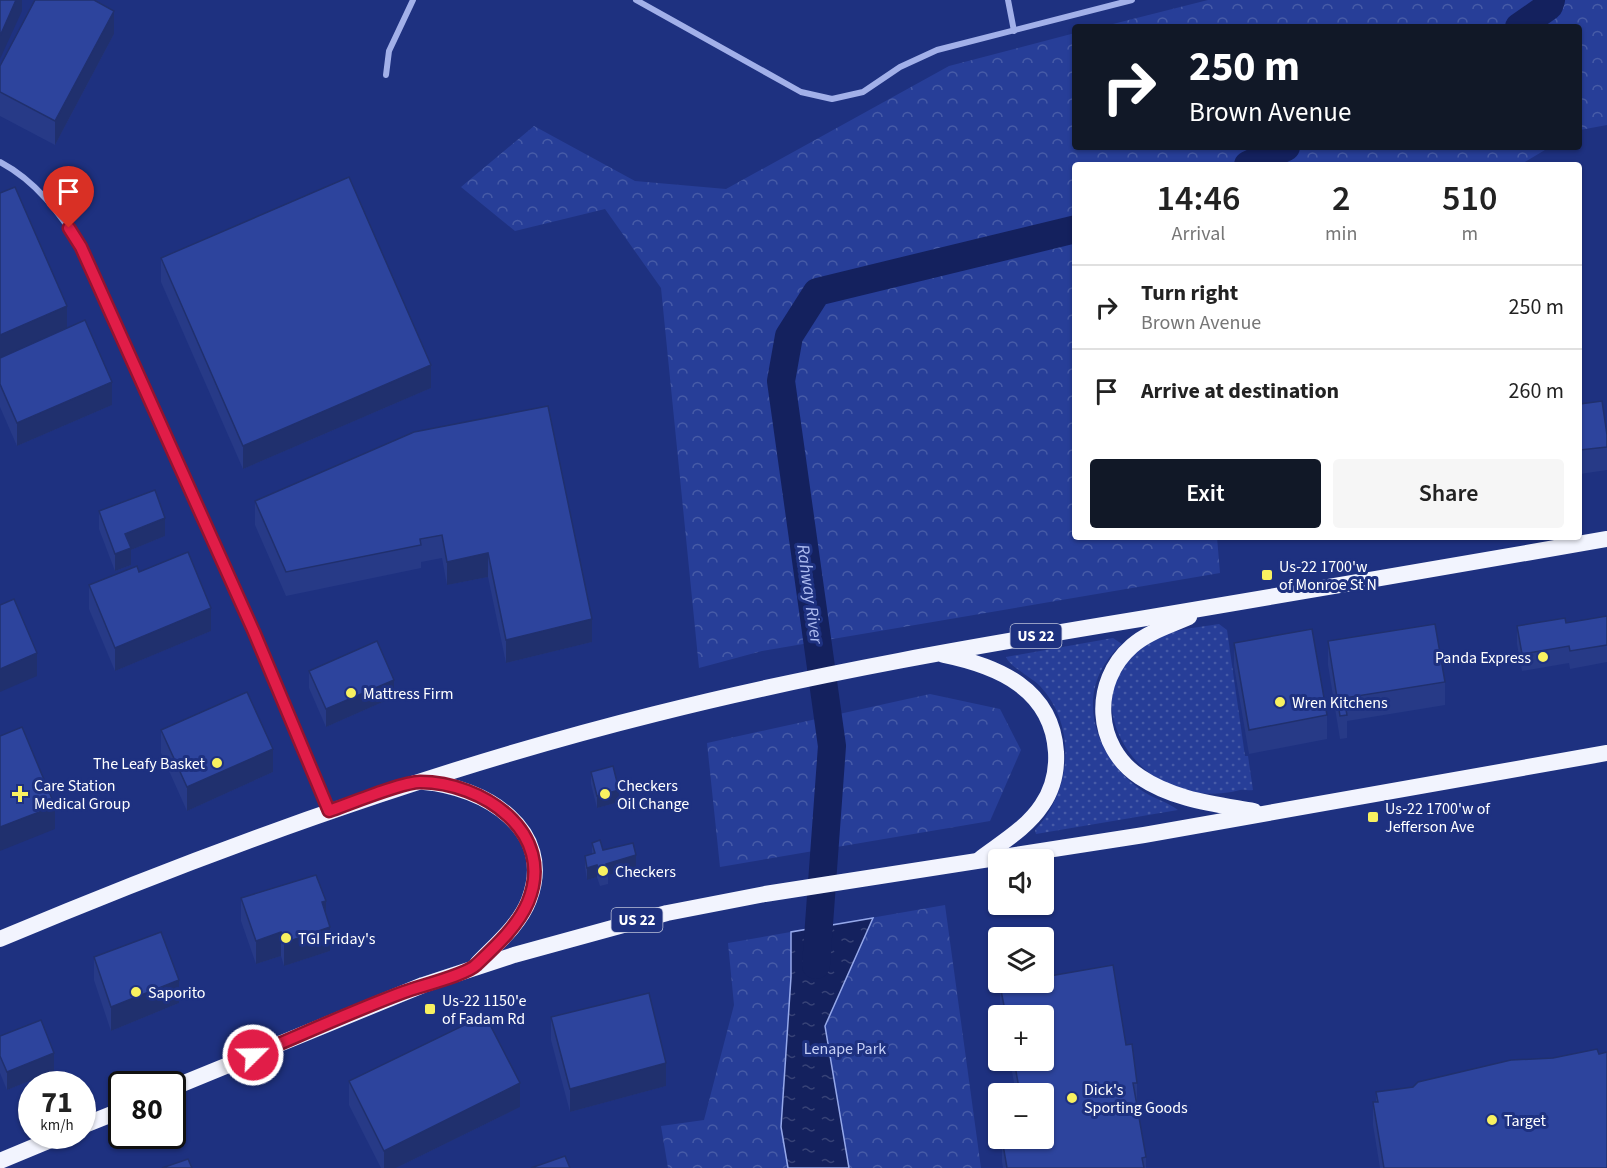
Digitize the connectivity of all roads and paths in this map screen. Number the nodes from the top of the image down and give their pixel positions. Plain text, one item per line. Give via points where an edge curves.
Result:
1 (413, 0) edge
2 (637, 0) edge
3 (1008, 0) edge
4 (1132, 0) edge
5 (1014, 31) junction
6 (386, 75) dead end
7 (0, 162) edge
8 (1607, 539) edge
9 (1212, 607) junction
10 (934, 653) junction
11 (1607, 753) edge
12 (418, 782) junction
13 (329, 811) junction
14 (1267, 813) junction
15 (977, 862) junction
16 (0, 939) edge
17 (474, 967) junction
18 (186, 1082) edge
19 (29, 1149) edge
20 (0, 1161) edge

1 - 6 street via 389,51
2 - 5 street via 801,92 832,99 863,92 900,67 937,50
3 - 5 street
4 - 5 street
7 - 13 street via 41,193 81,247 258,642
8 - 9 highway, US 22
9 - 10 highway, US 22
9 - 14 highway via 1149,634 1119,659 1103,698 1107,733 1129,768 1150,783 1188,798
10 - 12 highway, US 22 via 618,723
10 - 15 highway via 981,664 1019,683 1042,705 1053,734 1054,774 1043,804 1023,826
11 - 14 highway, US 22
12 - 13 highway, US 22
12 - 17 highway via 459,789 493,803 519,826 529,848 533,869 529,901 511,929
13 - 16 highway, US 22 via 142,880
14 - 15 highway, US 22
15 - 17 highway, US 22 via 804,888 636,920
17 - 18 highway, US 22
19 - 20 highway

